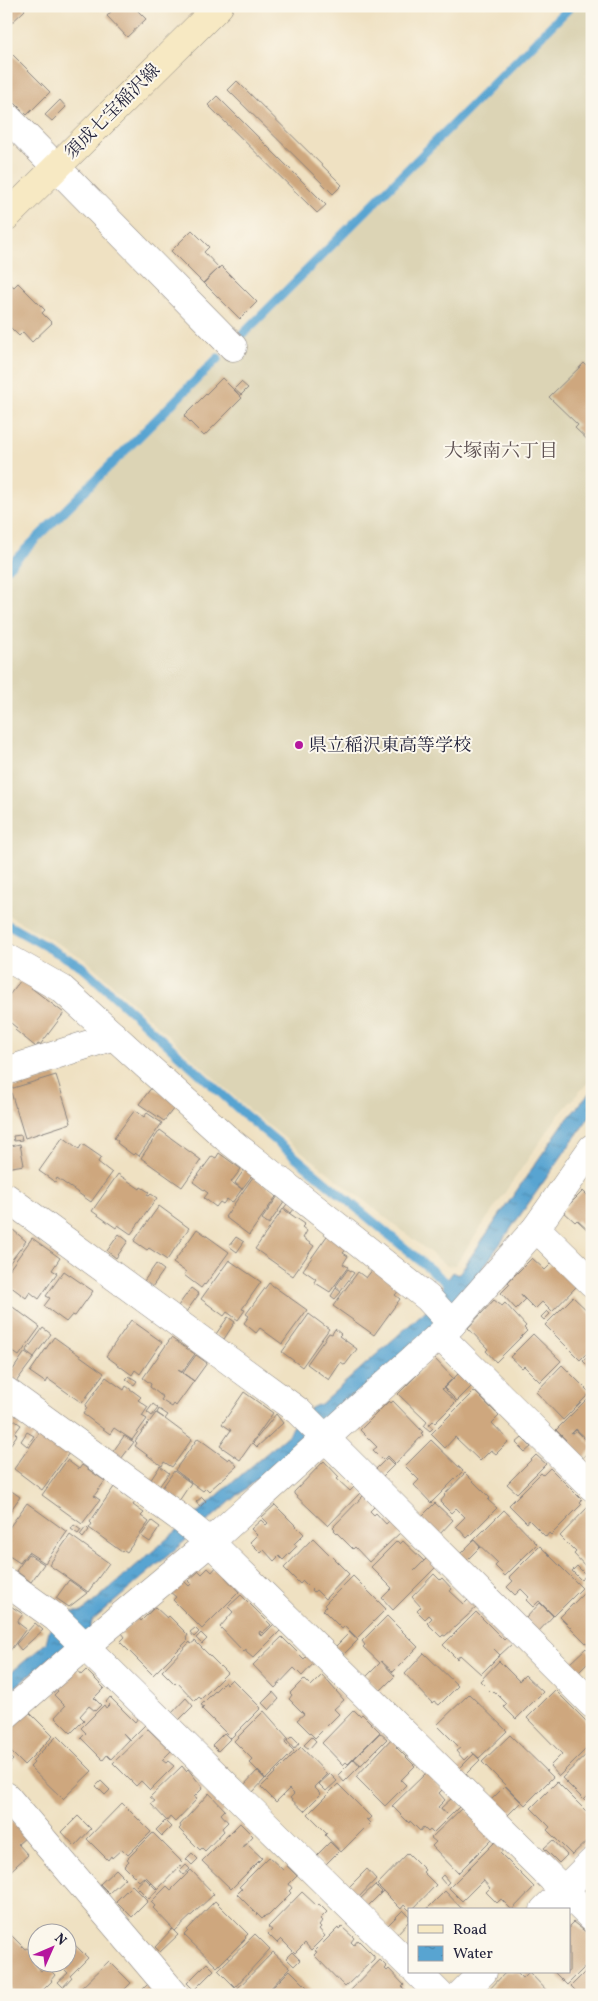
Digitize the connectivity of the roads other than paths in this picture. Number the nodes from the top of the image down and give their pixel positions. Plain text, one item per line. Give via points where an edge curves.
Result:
1 (219, 6) edge
2 (6, 116) edge
3 (56, 167) junction
4 (6, 217) edge
5 (232, 347) dead end
6 (6, 957) edge
7 (114, 1036) junction
8 (6, 1071) edge
9 (592, 1148) edge
10 (6, 1197) edge
11 (536, 1228) junction
12 (592, 1282) edge
13 (443, 1320) junction
14 (6, 1391) edge
15 (324, 1436) junction
16 (592, 1487) edge
17 (205, 1538) junction
18 (6, 1582) edge
19 (82, 1644) junction
20 (592, 1704) edge
21 (6, 1715) edge
22 (6, 1796) edge
23 (592, 1862) edge
24 (564, 1890) junction
25 (546, 1908) edge
26 (592, 1918) edge
27 (408, 1964) edge
28 (419, 1974) edge
29 (481, 1974) edge
30 (175, 1995) edge
31 (440, 1995) edge
32 (460, 1995) edge

1 - 3 main road, 須成七宝稲沢線
2 - 3 street
3 - 4 main road, 須成七宝稲沢線
3 - 5 street
6 - 7 street via 62,989
7 - 8 street
7 - 13 street via 226,1138
9 - 11 street
10 - 15 street via 298,1411
11 - 12 street
11 - 13 street
13 - 15 street
13 - 16 street
14 - 17 street
15 - 17 street
15 - 20 street
17 - 19 street
17 - 24 street
18 - 19 street via 56,1618
19 - 21 street
19 - 27 street
22 - 30 street
23 - 24 street
24 - 25 street
24 - 26 street
28 - 31 street
29 - 32 street

